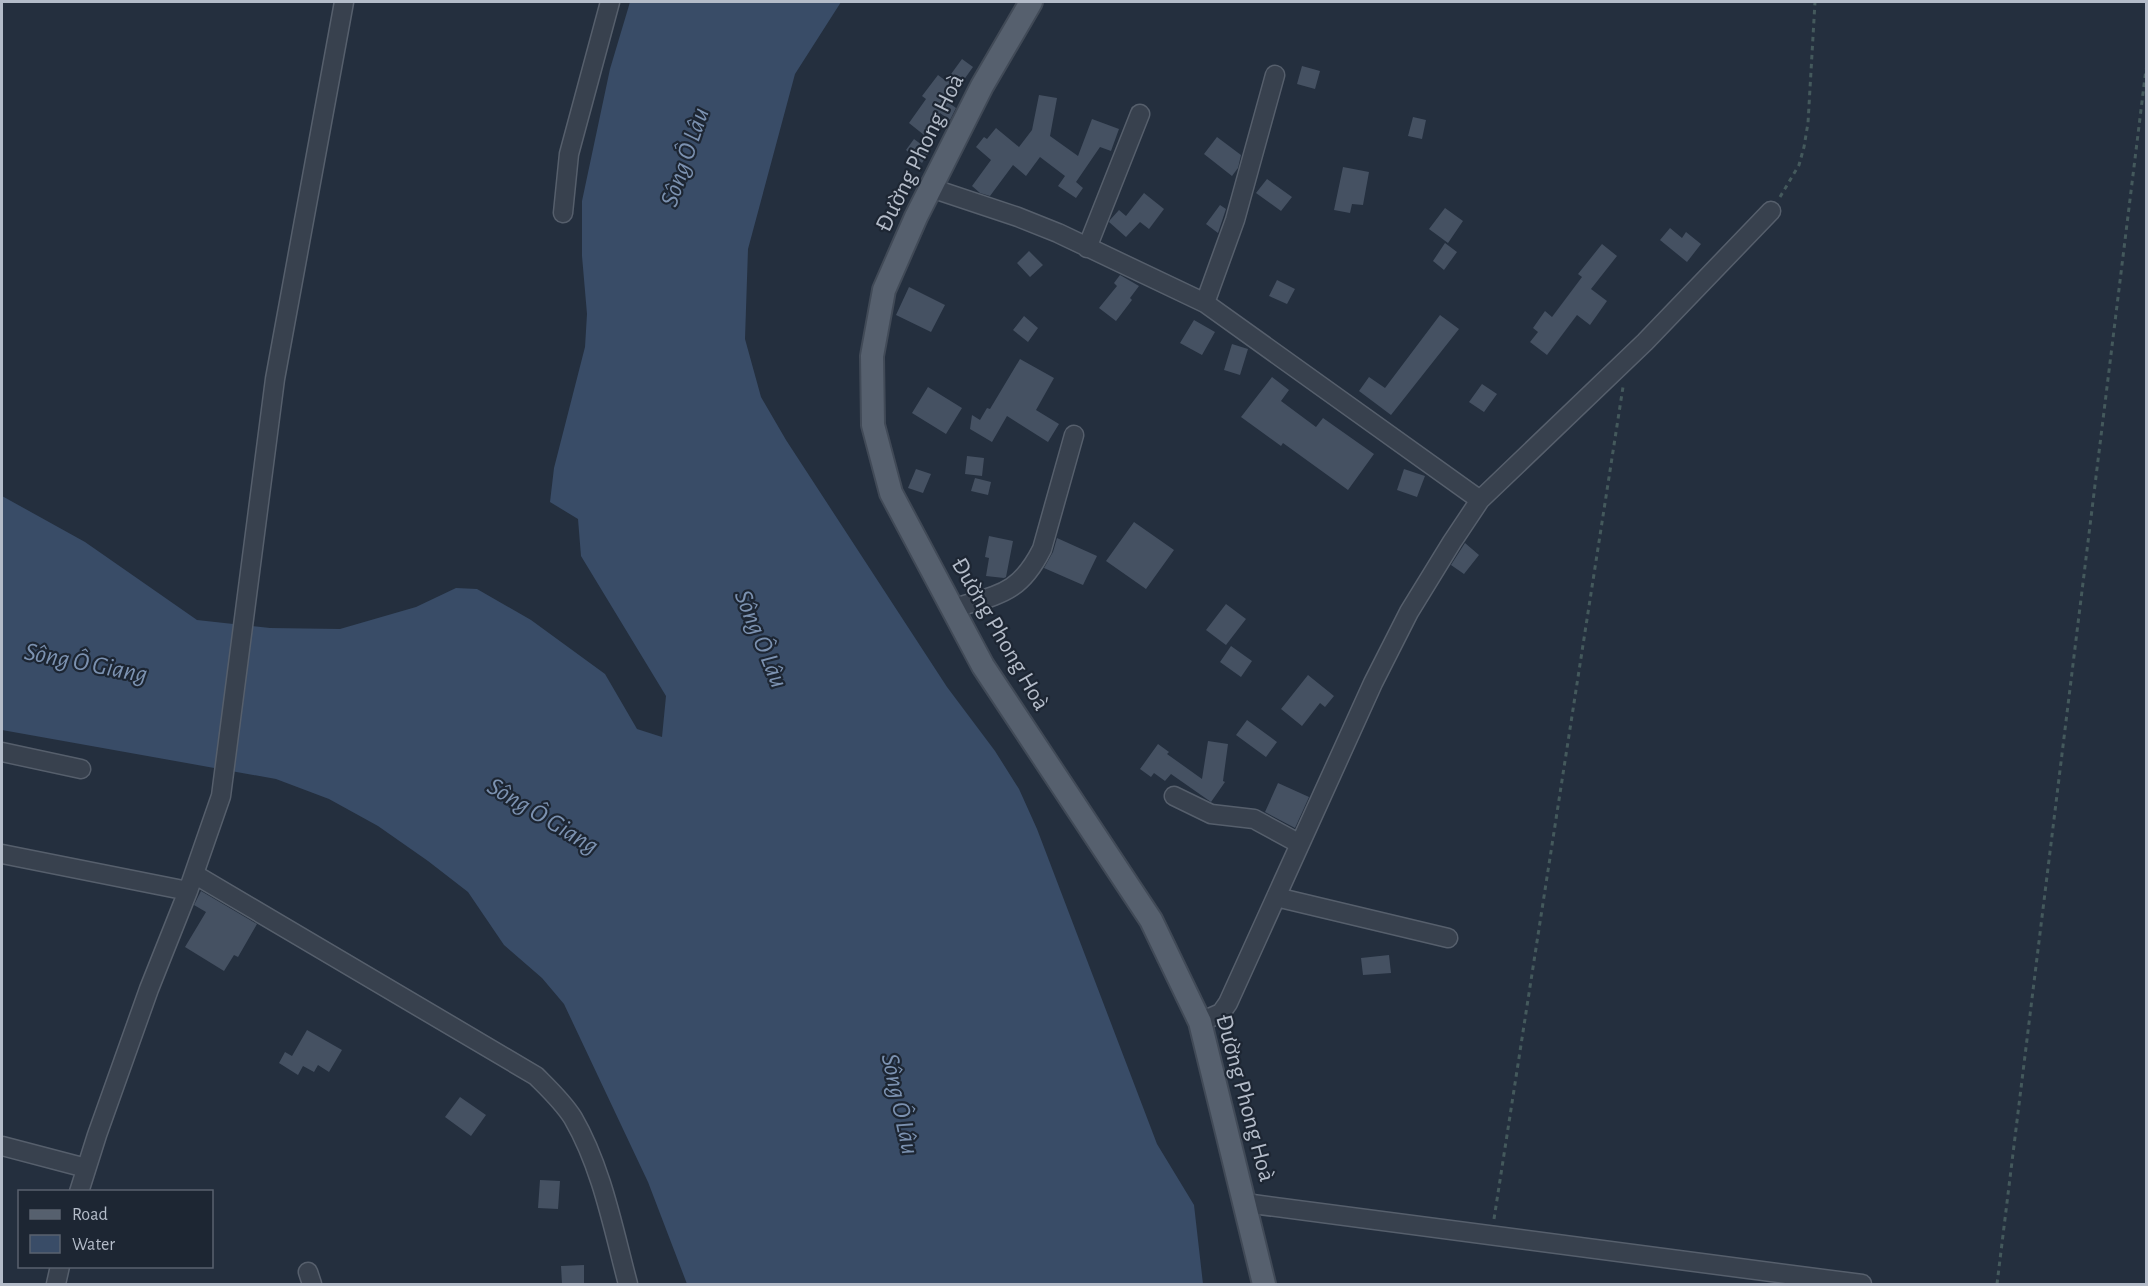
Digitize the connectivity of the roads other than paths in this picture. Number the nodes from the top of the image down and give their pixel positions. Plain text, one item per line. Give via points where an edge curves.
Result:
1 (344, 2) edge
2 (610, 2) edge
3 (1031, 2) edge
4 (1275, 75) dead end
5 (1140, 114) dead end
6 (931, 188) junction
7 (1771, 211) road end
8 (563, 213) dead end
9 (1087, 248) junction
10 (1205, 303) junction
11 (1074, 435) dead end
12 (1480, 500) junction
13 (952, 609) junction
14 (2, 752) edge
15 (81, 769) dead end
16 (1174, 796) dead end
17 (1300, 844) junction
18 (2, 854) edge
19 (191, 883) junction
20 (1276, 897) junction
21 (1448, 938) dead end
22 (1200, 1022) junction
23 (2, 1146) edge
24 (86, 1168) junction
25 (79, 1190) edge
26 (1245, 1203) junction
27 (60, 1268) edge
28 (56, 1284) edge
29 (628, 1284) edge
30 (1264, 1284) edge
31 (1862, 1284) edge

1 - 19 street via 275,380 221,796
2 - 8 street via 569,154
3 - 6 main road, Đường Phong Hoà via 982,86
4 - 10 street via 1235,220
5 - 9 street
6 - 9 street via 1018,217
6 - 13 main road, Đường Phong Hoà via 884,290 872,356 873,425 891,493
7 - 12 street via 1645,342
9 - 10 street
10 - 12 street
11 - 13 street via 1035,564 1012,589
12 - 17 street via 1409,612
13 - 22 main road, Đường Phong Hoà via 983,666 1151,920
14 - 15 street
16 - 17 street via 1211,814 1254,819
17 - 20 street
18 - 19 street
19 - 24 street
19 - 29 street via 536,1076 572,1116 591,1155
20 - 21 street
20 - 22 street via 1228,1003 1221,1013
22 - 26 main road, Đường Phong Hoà
23 - 24 street
24 - 25 street
26 - 30 main road, Đường Phong Hoà
26 - 31 street
27 - 28 street

